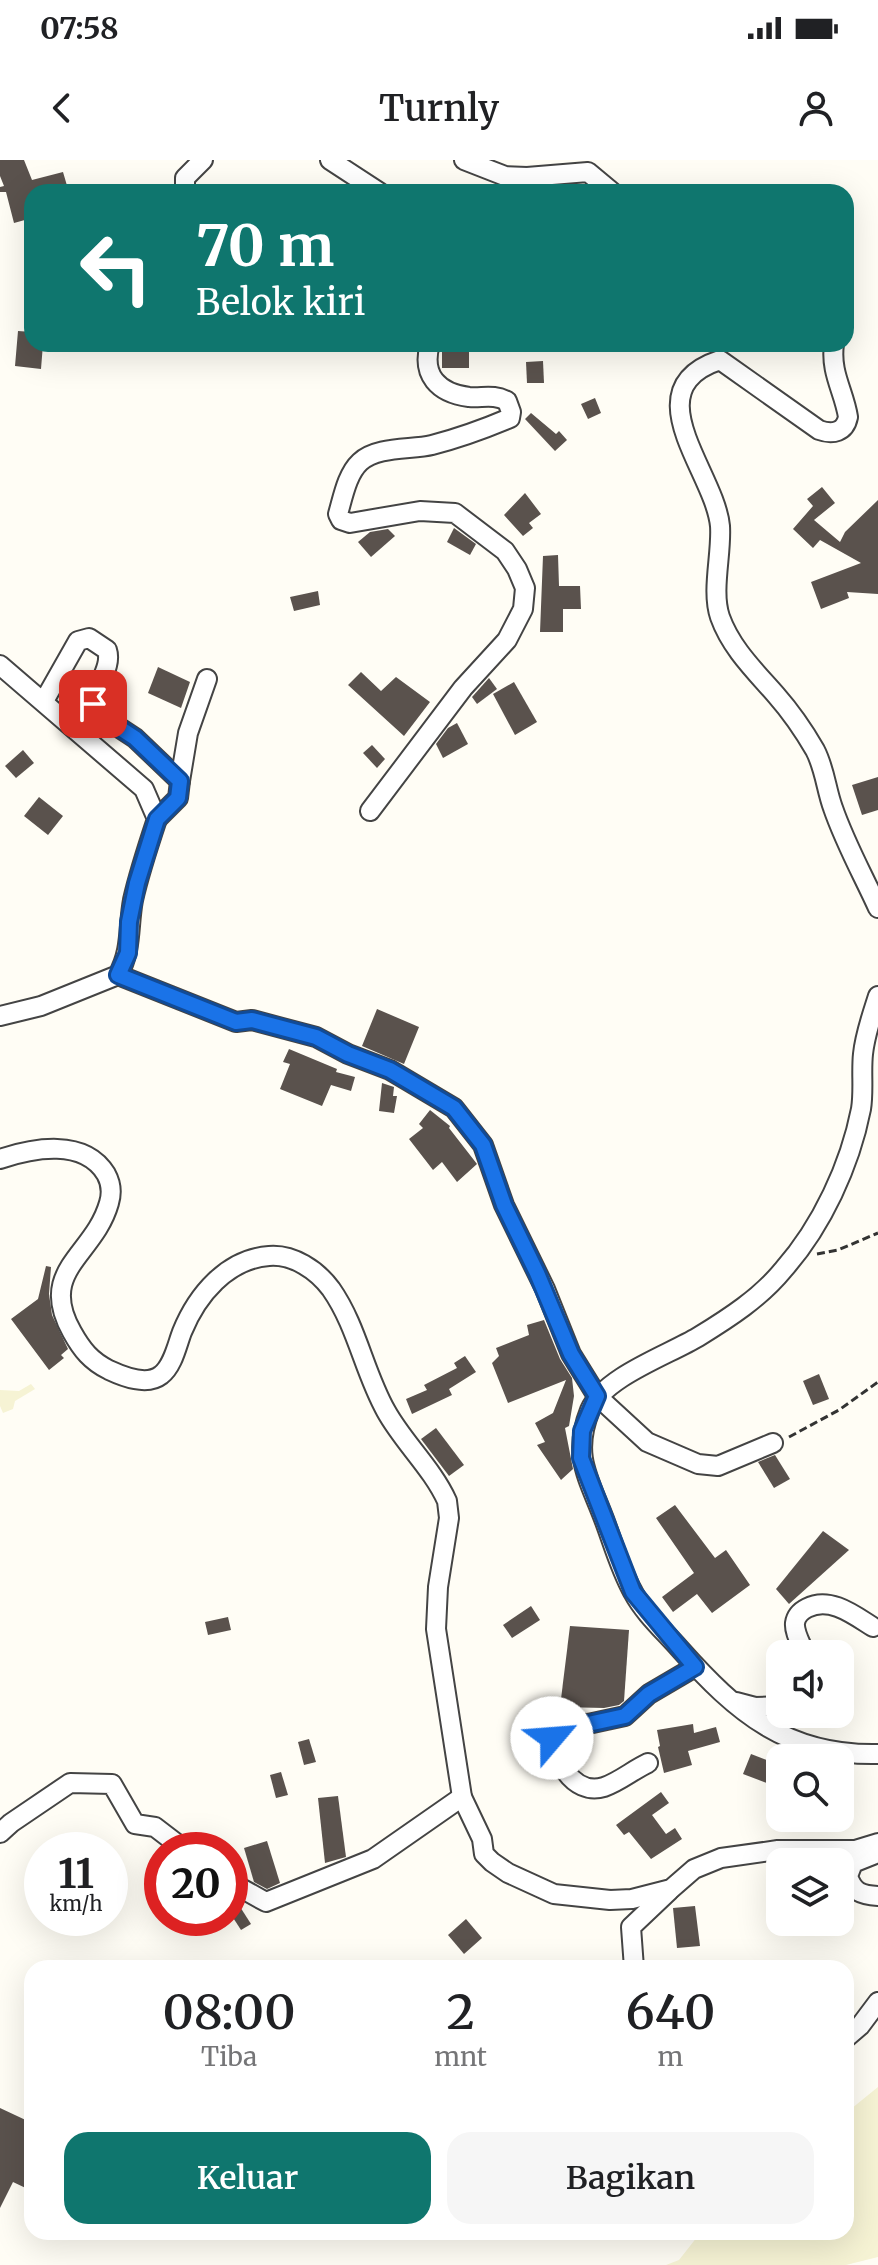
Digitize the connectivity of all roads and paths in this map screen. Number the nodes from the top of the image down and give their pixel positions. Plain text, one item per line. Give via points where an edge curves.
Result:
1 (203, 160) edge
2 (330, 160) edge
3 (464, 160) edge
4 (185, 184) edge
5 (367, 184) edge
6 (602, 184) edge
7 (428, 352) edge
8 (833, 352) edge
9 (0, 665) edge
10 (207, 679) dead end
11 (44, 701) junction
12 (180, 781) junction
13 (370, 811) dead end
14 (157, 819) junction
15 (878, 908) edge
16 (118, 975) junction
17 (878, 996) edge
18 (0, 1016) edge
19 (0, 1159) edge
20 (878, 1233) edge
21 (803, 1244) junction
22 (878, 1382) edge
23 (597, 1396) junction
24 (773, 1443) joint
25 (873, 1627) dead end
26 (800, 1640) edge
27 (695, 1667) junction
28 (729, 1700) junction
29 (766, 1707) edge
30 (878, 1754) edge
31 (648, 1763) dead end
32 (462, 1797) junction
33 (162, 1832) edge
34 (0, 1833) edge
35 (878, 1843) edge
36 (878, 1853) edge
37 (671, 1889) junction
38 (248, 1892) edge
39 (878, 1896) edge
40 (633, 1960) edge
41 (878, 2002) edge
42 (854, 2031) edge

1 - 4 street
2 - 5 street
3 - 6 street via 505,176 588,172
7 - 13 street via 430,377 445,390 468,397 498,396 507,401 510,418 476,433 361,460 338,514 350,523 420,511 455,513 505,551 525,588 523,609 507,640 463,688
8 - 15 street via 848,417 837,431 819,430 720,360 692,374 679,408 686,442 715,499 719,614 733,645 788,709 817,753 832,806
9 - 11 street
10 - 12 street via 188,733
11 - 12 street via 78,641 89,638 102,645 109,655 94,707
11 - 14 street via 144,789
12 - 14 street via 178,798
14 - 16 street via 137,883 128,953
16 - 18 street via 41,1006
16 - 23 street via 236,1022 252,1020 316,1037 390,1070 454,1108 483,1145 571,1354
17 - 21 street via 863,1055 861,1106 852,1147
19 - 32 street via 22,1152 71,1150 90,1157 108,1178 111,1193 103,1218 59,1289 66,1322 82,1348 93,1361 115,1372 144,1380 161,1375 200,1299 227,1271 248,1260 274,1255 290,1259 316,1273 331,1289 384,1408 447,1501 435,1617
20 - 21 path via 822,1254 809,1254
21 - 23 street via 745,1306
22 - 24 path via 839,1410
23 - 24 street via 647,1442 698,1464 718,1466
23 - 27 street via 582,1431 581,1458 633,1592
25 - 26 street via 840,1608 809,1607 795,1624
27 - 28 street
27 - 31 street via 649,1694 625,1716 561,1723 553,1730 558,1762 593,1788
28 - 29 street
28 - 30 street via 812,1748
32 - 37 street via 484,1854 537,1888 601,1900
32 - 38 street via 373,1859 266,1902
33 - 34 street via 135,1824 112,1784 70,1783
35 - 37 street via 855,1850 778,1850 721,1858 694,1869
36 - 39 street via 853,1863 848,1876 860,1894
37 - 40 street via 631,1927
41 - 42 street

